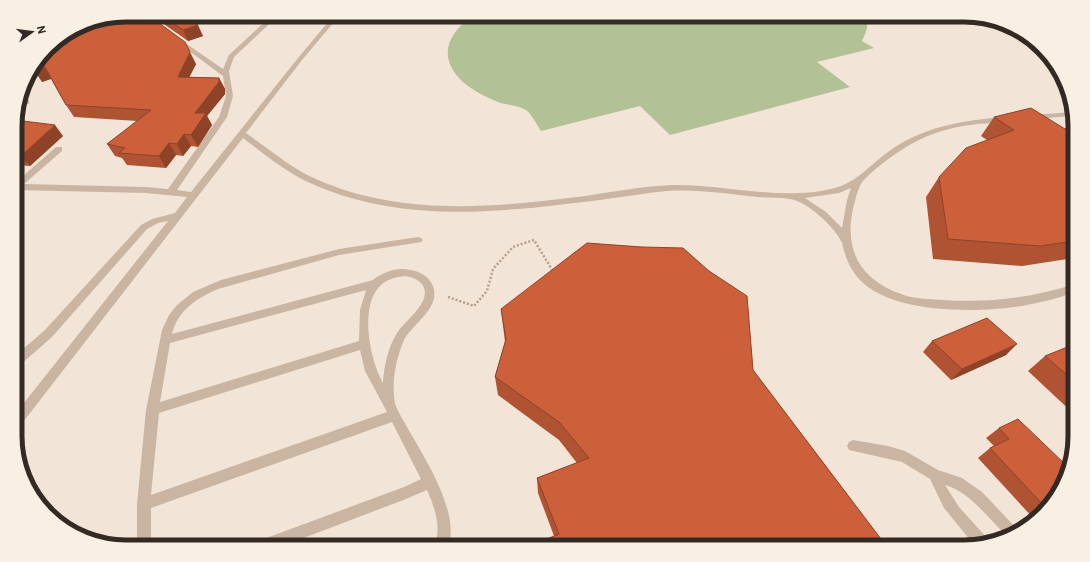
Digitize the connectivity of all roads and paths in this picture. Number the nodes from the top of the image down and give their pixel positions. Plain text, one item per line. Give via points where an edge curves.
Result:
1 (268, 22) edge
2 (331, 22) edge
3 (901, 22) edge
4 (916, 22) edge
5 (168, 32) edge
6 (225, 74) junction
7 (1067, 114) edge
8 (243, 134) junction
9 (59, 148) dead end
10 (22, 182) edge
11 (858, 182) junction
12 (22, 187) edge
13 (171, 192) junction
14 (194, 195) junction
15 (790, 195) junction
16 (178, 215) junction
17 (418, 240) dead end
18 (846, 240) junction
19 (554, 273) edge
20 (376, 283) junction
21 (431, 291) junction
22 (1068, 291) edge
23 (165, 340) junction
24 (364, 344) junction
25 (22, 357) edge
26 (22, 408) edge
27 (152, 410) junction
28 (392, 410) junction
29 (853, 446) dead end
30 (935, 475) junction
31 (430, 482) junction
32 (144, 504) junction
33 (1009, 529) edge
34 (979, 539) edge
35 (143, 540) edge
36 (280, 540) edge
37 (443, 540) edge

1 - 6 lane via 231,56
2 - 8 lane
3 - 4 path
5 - 6 lane
6 - 13 lane via 230,93 223,117
7 - 11 lane via 965,124 925,135 892,152
8 - 14 lane
8 - 15 lane via 312,180 339,192 403,207 440,210 514,208 678,188
9 - 10 lane
11 - 15 lane via 839,190
11 - 18 lane via 849,208
12 - 13 lane
13 - 14 lane
14 - 16 lane
15 - 18 lane via 824,214 837,226
16 - 25 lane via 144,227 48,334
16 - 26 lane
17 - 23 lane via 321,256 204,290 188,300 176,312 168,325
18 - 22 lane via 854,266 864,278 897,297 916,302 993,305 1027,302
19 - 21 path via 534,240 513,247 493,269 487,291 474,306
20 - 21 lane via 388,275 402,272 416,274 426,281
20 - 23 lane
20 - 24 lane via 368,293
21 - 28 lane via 428,302 397,345 390,364 388,384
23 - 27 lane
24 - 27 lane
24 - 28 lane via 368,365
27 - 32 lane
28 - 31 lane
28 - 32 lane
29 - 30 lane via 888,452
30 - 33 lane via 957,482 967,489
30 - 34 lane via 947,501
31 - 36 lane
31 - 37 lane via 442,512 445,534
32 - 35 lane

